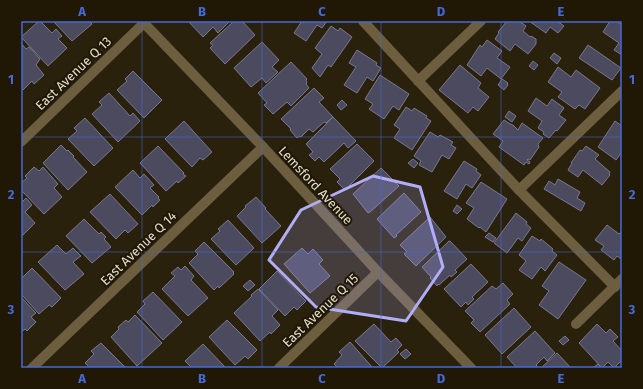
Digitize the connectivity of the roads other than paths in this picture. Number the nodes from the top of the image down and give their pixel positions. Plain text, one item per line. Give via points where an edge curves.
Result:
1 (363, 21) edge
2 (481, 21) edge
3 (143, 22) edge
4 (418, 81) junction
5 (622, 91) edge
6 (21, 142) edge
7 (263, 147) junction
8 (519, 190) junction
9 (378, 272) junction
10 (618, 283) edge
11 (576, 324) dead end
12 (32, 368) edge
13 (279, 368) edge
14 (471, 368) edge

1 - 4 street
2 - 4 street
3 - 6 street, East Avenue Q 13
3 - 7 street, Lemsford Avenue
4 - 8 street
5 - 8 street
7 - 9 street, Lemsford Avenue
7 - 12 street, East Avenue Q 14
8 - 10 street
9 - 13 street, East Avenue Q 15
9 - 14 street, Lemsford Avenue
10 - 11 street

